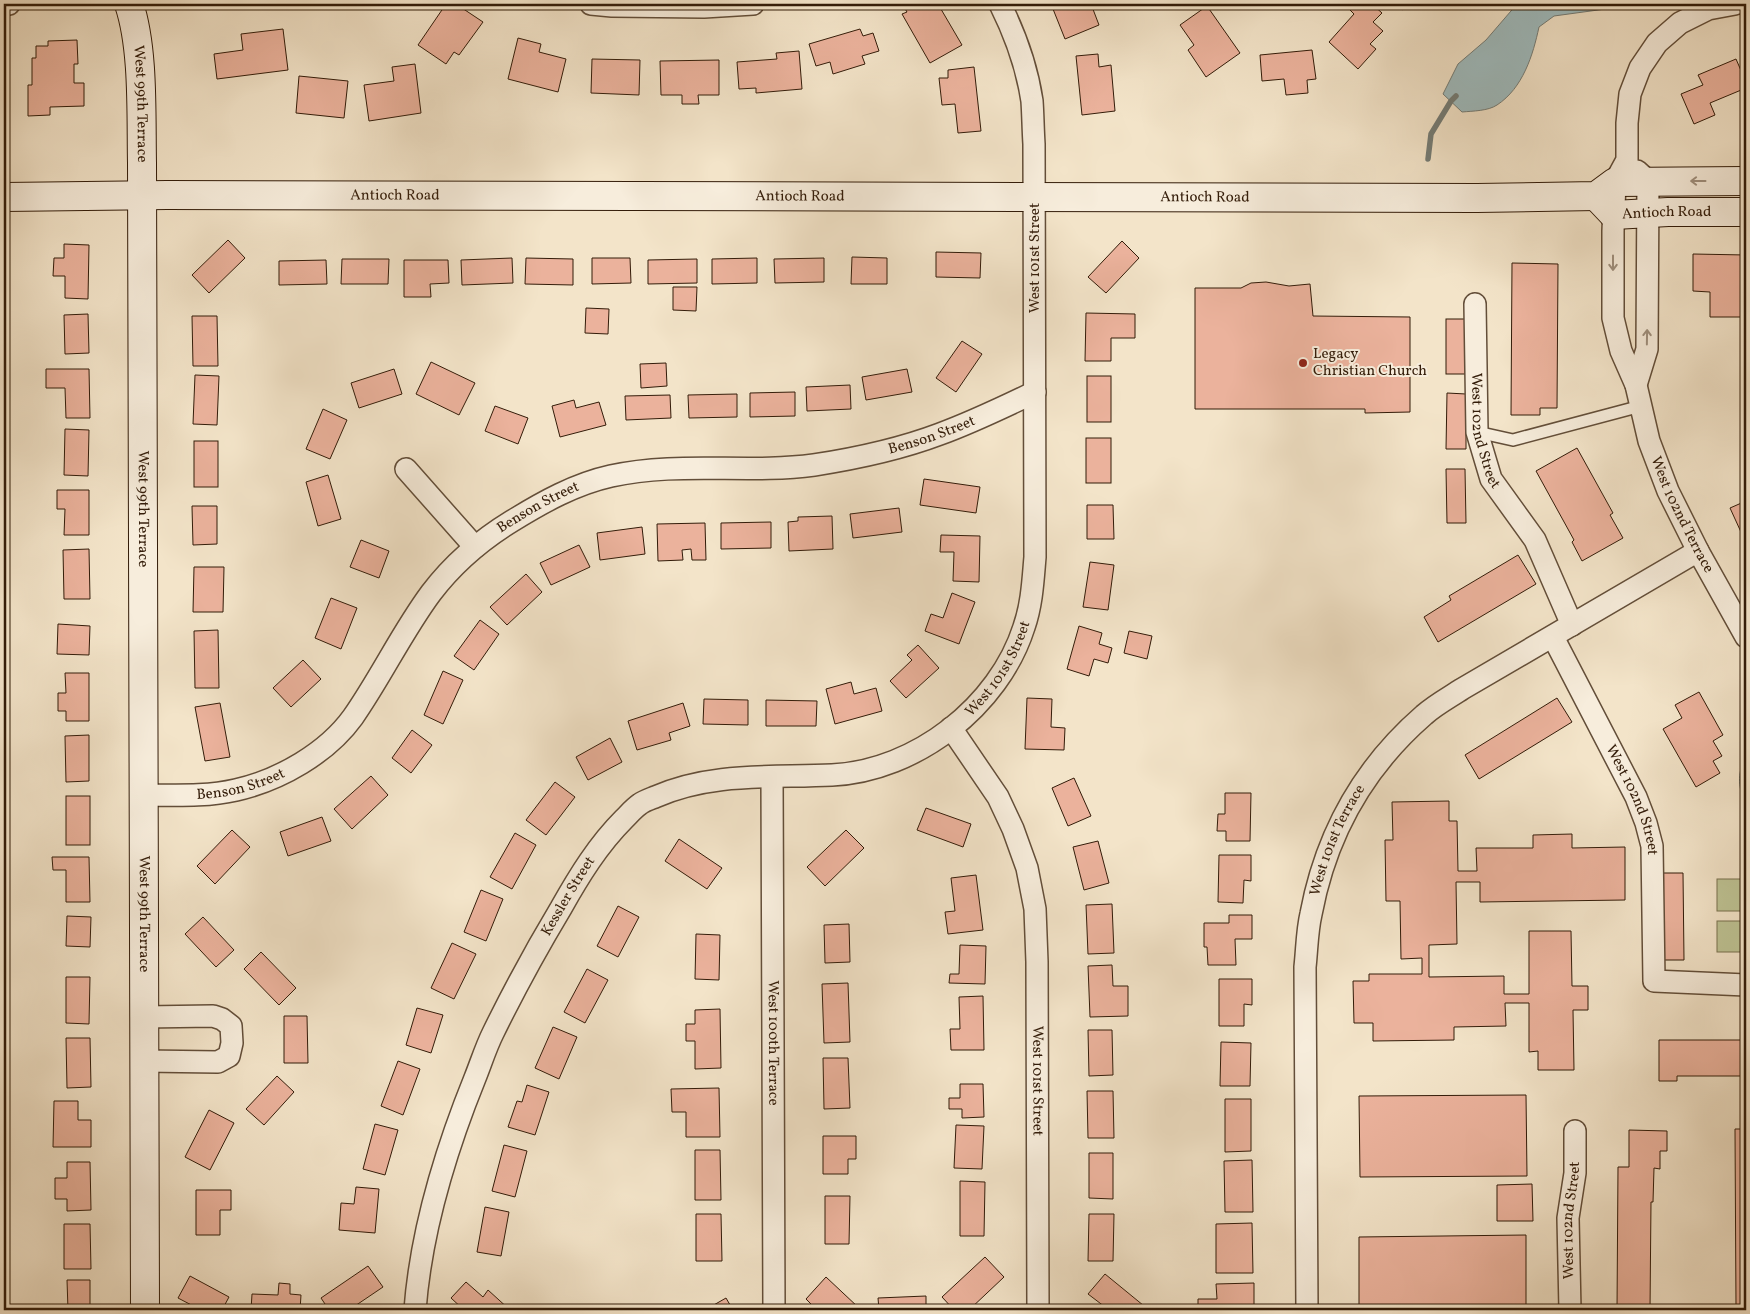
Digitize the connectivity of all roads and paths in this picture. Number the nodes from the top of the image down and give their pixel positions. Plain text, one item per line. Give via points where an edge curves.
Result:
1 (9, 4) edge
2 (129, 4) edge
3 (591, 4) edge
4 (753, 4) edge
5 (1000, 4) edge
6 (1734, 4) edge
7 (4, 5) edge
8 (1648, 181) junction
9 (1746, 181) edge
10 (1613, 188) junction
11 (142, 195) junction
12 (1035, 196) junction
13 (4, 197) edge
14 (1746, 212) edge
15 (1649, 213) junction
16 (1475, 304) dead end
17 (1636, 385) junction
18 (1035, 392) junction
19 (1641, 406) junction
20 (1477, 432) junction
21 (406, 469) dead end
22 (475, 547) junction
23 (1698, 551) junction
24 (1572, 625) junction
25 (1553, 637) junction
26 (1746, 637) edge
27 (951, 728) junction
28 (772, 777) junction
29 (143, 795) junction
30 (1746, 984) edge
31 (144, 1017) junction
32 (144, 1061) junction
33 (1575, 1131) dead end
34 (145, 1310) edge
35 (415, 1310) edge
36 (774, 1310) edge
37 (1038, 1310) edge
38 (1307, 1310) edge
39 (1570, 1310) edge

1 - 7 street
2 - 11 main road, West 99th Terrace via 138,48
3 - 4 street via 704,7
5 - 12 street, West 101st Street via 1022,57 1032,100
6 - 10 street, West 102nd Terrace via 1708,9 1680,23 1657,43 1640,68 1630,94
9 -> 8 main road, Antioch Road
8 - 10 main road, Antioch Road
8 - 15 street, West 102nd Terrace
10 - 12 main road, Antioch Road via 1467,198
10 - 15 main road, Antioch Road
10 -> 17 street, West 102nd Terrace via 1612,318 1620,351
11 - 12 main road, Antioch Road
11 - 13 main road, Antioch Road
11 - 29 main road, West 99th Terrace
12 - 18 street, West 101st Street
14 - 15 main road, Antioch Road
17 -> 15 street, West 102nd Terrace via 1646,349
16 - 20 street, West 102nd Street
17 - 19 street, West 102nd Terrace
18 - 22 street, Benson Street via 938,436 874,453 812,465 657,470 611,476 565,491 509,522
18 - 27 street, West 101st Street via 1035,557 1030,606 1014,650 995,682 972,711
19 - 20 lane via 1513,440
19 - 23 street, West 102nd Terrace via 1649,441 1668,491
20 - 24 street, West 102nd Street via 1491,479 1535,540
21 - 22 street
22 - 29 street, Benson Street via 430,595 352,718 328,744 300,764 237,790 210,794
23 - 24 street, West 101st Terrace
23 - 26 street, West 102nd Terrace
24 - 25 street, West 101st Terrace
25 - 30 street, West 102nd Street via 1636,797 1646,823 1652,846 1654,981
25 - 38 street, West 101st Terrace via 1433,708 1389,748 1359,788 1336,831 1321,870 1310,915 1305,967
27 - 28 street, Kessler Street via 919,751 864,772
27 - 37 street, West 101st Street via 998,797 1013,829 1027,868 1035,910
28 - 35 street, Kessler Street via 705,781 675,788 639,804 607,836 579,876 534,952 492,1035 458,1120 429,1218
28 - 36 street, West 100th Terrace
29 - 31 main road, West 99th Terrace
31 - 32 main road, West 99th Terrace
31 - 32 street via 213,1016 231,1026 232,1043 229,1056 218,1062
32 - 34 main road, West 99th Terrace
33 - 39 street, West 102nd Street via 1575,1173 1568,1218

